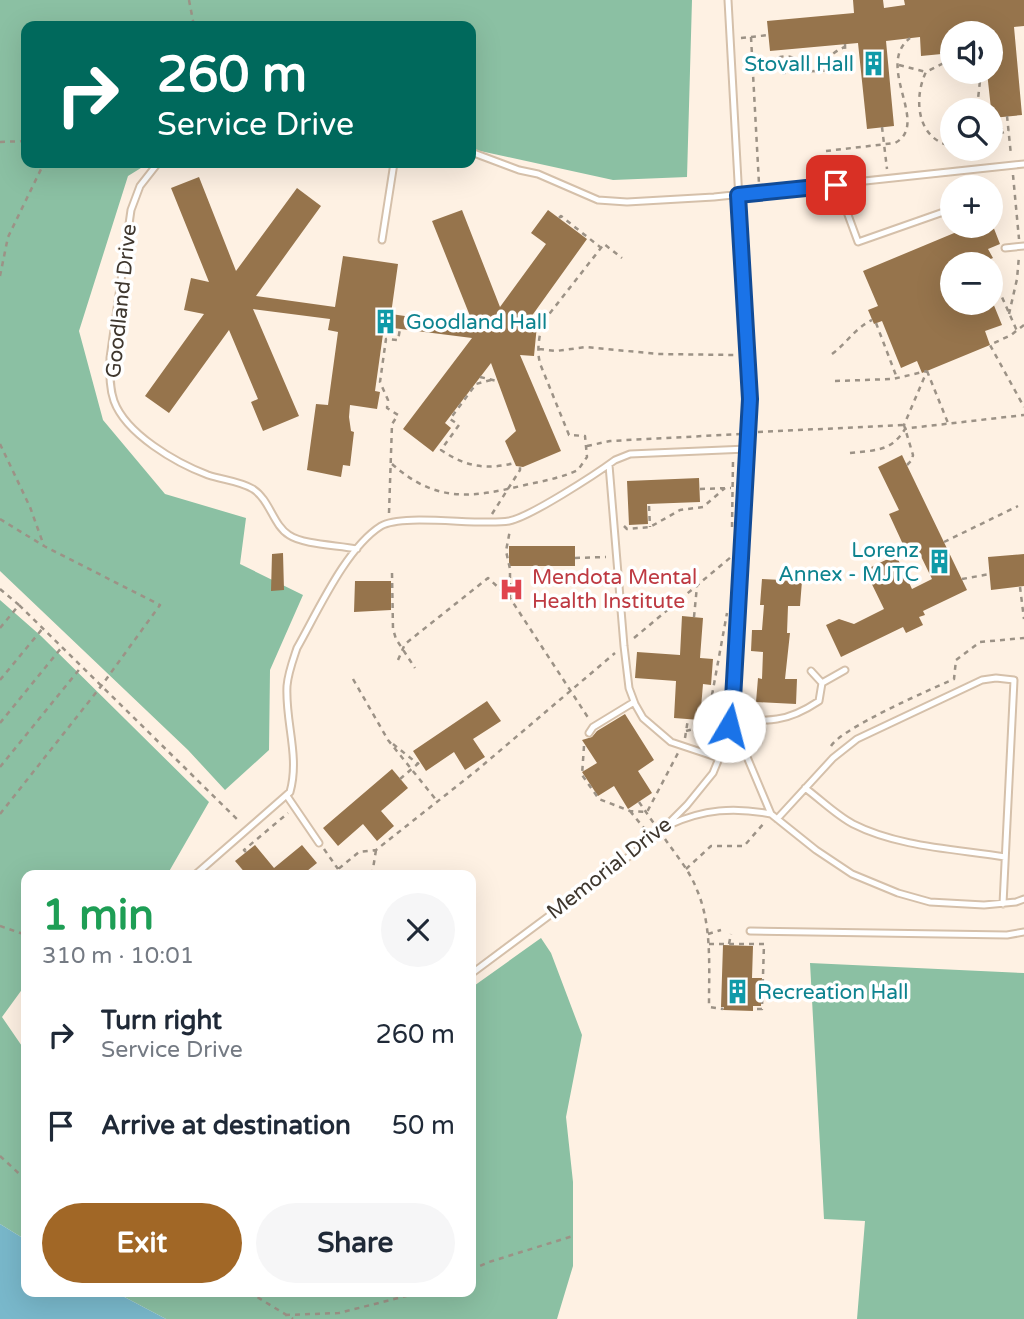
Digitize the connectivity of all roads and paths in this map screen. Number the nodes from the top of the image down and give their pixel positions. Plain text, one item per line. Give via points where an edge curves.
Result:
1 (189, 0) edge
2 (728, 0) edge
3 (193, 21) edge
4 (769, 36) dead end
5 (751, 37) junction
6 (730, 38) junction
7 (910, 38) dead end
8 (845, 46) joint
9 (898, 65) junction
10 (940, 65) edge
11 (926, 72) junction
12 (1007, 116) dead end
13 (882, 127) dead end
14 (1003, 129) edge
15 (1009, 130) junction
16 (1003, 133) edge
17 (21, 141) edge
18 (0, 142) edge
19 (940, 143) edge
20 (884, 145) junction
21 (826, 151) dead end
22 (476, 154) edge
23 (1024, 164) edge
24 (1012, 165) junction
25 (42, 168) edge
26 (154, 168) edge
27 (393, 168) edge
28 (888, 179) junction
29 (836, 185) junction
30 (760, 193) junction
31 (738, 195) junction
32 (940, 213) edge
33 (559, 218) dead end
34 (382, 240) dead end
35 (1022, 246) edge
36 (601, 248) junction
37 (1005, 248) dead end
38 (622, 258) dead end
39 (0, 276) edge
40 (1003, 300) edge
41 (1009, 314) junction
42 (872, 320) dead end
43 (876, 323) dead end
44 (1024, 325) edge
45 (400, 328) dead end
46 (1017, 331) junction
47 (539, 349) junction
48 (832, 354) dead end
49 (748, 356) junction
50 (927, 371) junction
51 (480, 377) dead end
52 (897, 378) junction
53 (491, 380) junction
54 (497, 381) dead end
55 (835, 381) dead end
56 (1024, 407) edge
57 (1024, 415) edge
58 (948, 423) junction
59 (905, 429) junction
60 (446, 435) dead end
61 (450, 438) junction
62 (0, 444) edge
63 (733, 449) junction
64 (747, 449) junction
65 (850, 453) dead end
66 (515, 463) dead end
67 (392, 464) junction
68 (609, 465) junction
69 (907, 465) dead end
70 (520, 467) dead end
71 (726, 488) junction
72 (733, 488) junction
73 (699, 489) dead end
74 (508, 490) junction
75 (649, 506) dead end
76 (1018, 506) dead end
77 (613, 517) junction
78 (0, 519) edge
79 (514, 520) junction
80 (490, 522) junction
81 (388, 523) junction
82 (650, 527) junction
83 (732, 530) dead end
84 (944, 542) dead end
85 (44, 546) junction
86 (357, 548) junction
87 (616, 556) junction
88 (741, 556) junction
89 (731, 557) junction
90 (575, 558) dead end
91 (731, 568) dead end
92 (391, 573) dead end
93 (990, 574) dead end
94 (962, 579) dead end
95 (697, 586) junction
96 (1020, 586) dead end
97 (0, 589) edge
98 (510, 598) junction
99 (19, 605) junction
100 (728, 611) dead end
101 (694, 617) dead end
102 (1024, 619) edge
103 (0, 628) edge
104 (43, 628) junction
105 (624, 646) junction
106 (62, 647) junction
107 (402, 648) junction
108 (398, 660) dead end
109 (82, 666) junction
110 (415, 668) dead end
111 (845, 670) dead end
112 (811, 671) dead end
113 (353, 679) dead end
114 (0, 680) edge
115 (822, 683) junction
116 (102, 685) junction
117 (571, 691) junction
118 (733, 699) junction
119 (634, 702) junction
120 (688, 719) dead end
121 (0, 723) edge
122 (379, 724) junction
123 (737, 725) junction
124 (374, 727) dead end
125 (593, 727) junction
126 (686, 732) junction
127 (589, 733) dead end
128 (388, 740) junction
129 (584, 746) dead end
130 (682, 746) junction
131 (719, 758) junction
132 (0, 767) edge
133 (411, 769) junction
134 (400, 779) dead end
135 (805, 788) junction
136 (287, 796) junction
137 (438, 801) junction
138 (639, 802) dead end
139 (294, 808) junction
140 (630, 811) junction
141 (647, 812) junction
142 (0, 814) edge
143 (774, 816) junction
144 (248, 830) junction
145 (662, 830) junction
146 (652, 838) junction
147 (319, 843) joint
148 (376, 850) junction
149 (246, 852) dead end
150 (1005, 857) junction
151 (338, 869) joint
152 (201, 870) edge
153 (373, 870) edge
154 (1024, 899) edge
155 (1003, 904) junction
156 (0, 926) edge
157 (721, 930) dead end
158 (750, 931) dead end
159 (1024, 932) edge
160 (21, 933) edge
161 (708, 934) junction
162 (731, 934) dead end
163 (708, 944) junction
164 (729, 944) junction
165 (763, 968) junction
166 (476, 970) edge
167 (756, 973) dead end
168 (723, 1009) dead end
169 (753, 1009) dead end
170 (0, 1156) edge
171 (21, 1175) edge
172 (573, 1236) dead end
173 (476, 1268) edge
174 (257, 1297) edge
175 (402, 1297) edge
176 (285, 1315) junction
177 (293, 1319) edge

1 - 3 path
2 - 6 lane, Memorial Drive
4 - 5 path
5 - 6 path
5 - 30 path
6 - 31 lane, Memorial Drive
7 - 9 path via 902,47
8 - 8 path via 845,63 834,70 783,73 779,69 780,57 793,56 814,65
9 - 11 path
9 - 20 path via 907,129 900,141
10 - 11 path
11 - 19 path via 918,100 920,115
12 - 15 path
13 - 20 path
14 - 15 path
15 - 16 path
15 - 24 path
17 - 18 path
20 - 21 path
20 - 28 path
22 - 31 lane via 598,200
23 - 24 lane
24 - 28 lane
24 - 35 path
25 - 39 path via 8,237
26 - 86 lane, Goodland Drive via 140,186 131,210 110,358 114,401 130,428 163,451 199,471 257,491 288,535
27 - 34 lane
28 - 29 lane
29 - 30 lane
29 - 32 lane via 858,242
30 - 31 lane
31 - 49 lane, Memorial Drive
33 - 36 path
35 - 37 lane
35 - 41 path
36 - 38 path via 604,244
36 - 47 path via 542,322
40 - 41 path
41 - 46 path
42 - 48 path
43 - 52 path
44 - 46 path
45 - 67 path via 398,340 386,339 380,382 387,408 398,415 392,424
46 - 56 path via 990,345
47 - 49 path via 586,347
47 - 74 path via 541,366 569,435 585,436 587,457 573,472
49 - 64 lane, Memorial Drive
50 - 52 path
50 - 58 path
50 - 59 path
51 - 53 path
52 - 55 path
53 - 54 path
53 - 61 path via 476,384 450,419 459,425
57 - 58 path
58 - 59 path
59 - 65 path via 897,442 883,449
59 - 69 path via 914,456
60 - 61 path
61 - 66 path via 442,450 460,462 486,468
62 - 85 path
63 - 64 lane
63 - 68 lane via 631,454
63 - 72 path
64 - 88 lane, Memorial Drive
67 - 74 path via 409,478 443,492 471,496
67 - 81 path
68 - 77 lane
68 - 79 lane
70 - 74 path
71 - 72 path
71 - 73 path
71 - 82 path via 703,507 680,510
72 - 83 path
74 - 80 path
75 - 82 path
76 - 84 path
77 - 82 path via 627,529
77 - 87 lane
78 - 85 path
79 - 80 lane
79 - 98 path via 506,551
80 - 81 lane
81 - 86 lane
85 - 116 path via 160,605
86 - 136 lane via 292,662 287,702 294,765
87 - 90 path
87 - 105 lane
88 - 89 path
88 - 118 lane, Memorial Drive
89 - 91 path
89 - 95 path
92 - 107 path via 393,629
93 - 94 path
95 - 101 path
95 - 105 path
96 - 102 path
97 - 99 path
98 - 107 path via 488,578
98 - 117 path
99 - 103 path
99 - 104 path
100 - 126 path via 708,717 701,727
104 - 106 path
104 - 114 path
105 - 117 path
105 - 119 lane
106 - 109 path
106 - 121 path
107 - 108 path
107 - 110 path
109 - 116 path
109 - 132 path
111 - 115 lane
112 - 115 lane
113 - 122 path
115 - 123 lane via 819,701 808,709
116 - 142 path
116 - 144 path
117 - 125 path
117 - 137 path
118 - 123 lane
118 - 131 lane, Memorial Drive
119 - 125 lane
119 - 130 lane via 656,731
120 - 126 path
122 - 124 path
122 - 128 path
123 - 143 lane
125 - 127 lane
126 - 130 path
128 - 133 path
128 - 133 path via 419,763
129 - 140 path via 582,775 599,799
130 - 131 lane
130 - 141 path
131 - 145 lane, Memorial Drive via 704,785
133 - 134 path
133 - 137 path
135 - 143 lane
135 - 150 lane via 851,823 877,834
135 - 150 lane via 857,739 982,680 1014,680
136 - 139 lane
136 - 144 lane
137 - 148 path
138 - 141 path
139 - 147 lane
139 - 149 path
140 - 141 path
140 - 146 path
141 - 145 path
143 - 145 lane via 745,809 710,811
143 - 155 lane via 816,850 873,884 930,902
144 - 152 lane
145 - 146 lane, Memorial Drive
145 - 161 path via 697,888
146 - 166 lane, Memorial Drive
147 - 151 path
148 - 151 path via 359,852
148 - 153 path
150 - 155 lane
154 - 155 lane
156 - 160 path
157 - 161 path
158 - 159 lane
161 - 163 path
162 - 164 path
163 - 164 path
163 - 168 path via 710,1007
164 - 165 path via 764,944
165 - 167 path
165 - 169 path via 762,1009
170 - 171 path
172 - 173 path
174 - 176 path
175 - 176 path via 339,1313
176 - 177 path

